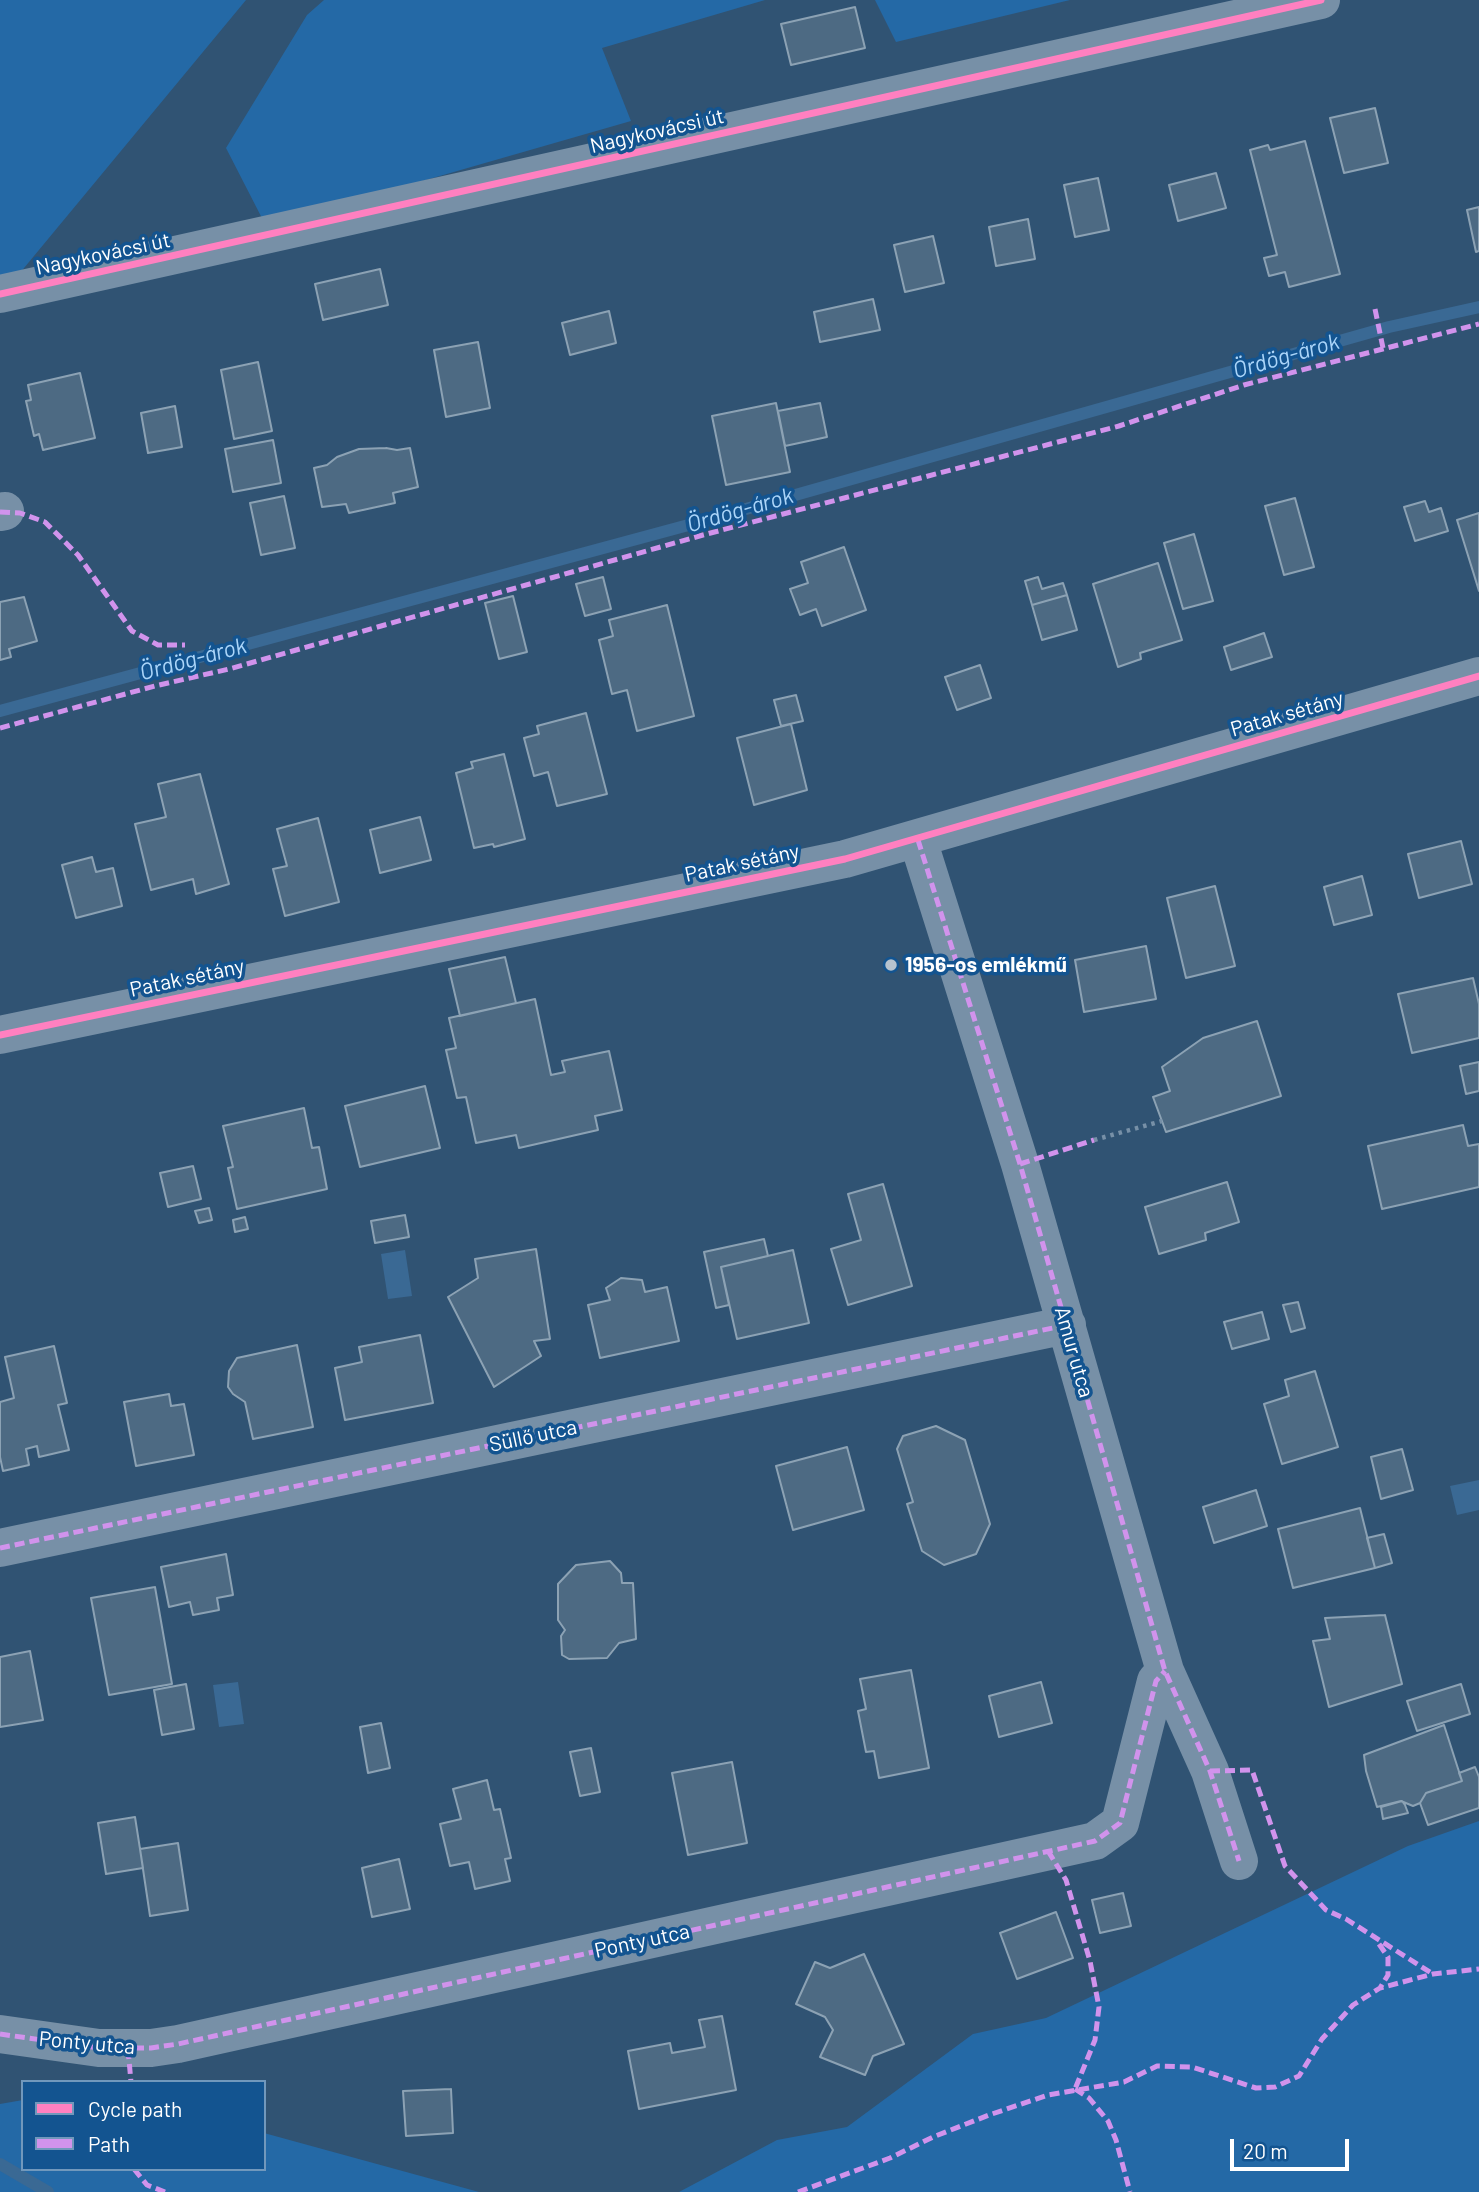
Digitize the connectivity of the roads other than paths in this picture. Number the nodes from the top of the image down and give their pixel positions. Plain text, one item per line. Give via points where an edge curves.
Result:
1 (1321, 0) edge
2 (0, 294) edge
3 (1479, 676) edge
4 (918, 840) junction
5 (0, 1035) edge
6 (1067, 1325) junction
7 (0, 1548) edge
8 (1165, 1671) junction
9 (1239, 1861) dead end
10 (0, 2034) edge

1 - 2 street, Nagykovácsi út
3 - 4 street, Patak sétány
4 - 5 street, Patak sétány via 777,874
4 - 6 street, Amur utca
6 - 7 street, Süllő utca
6 - 8 street, Amur utca
8 - 9 street, Amur utca via 1210,1771
8 - 10 street, Ponty utca via 1156,1681 1120,1824 1095,1841 178,2044 99,2048

